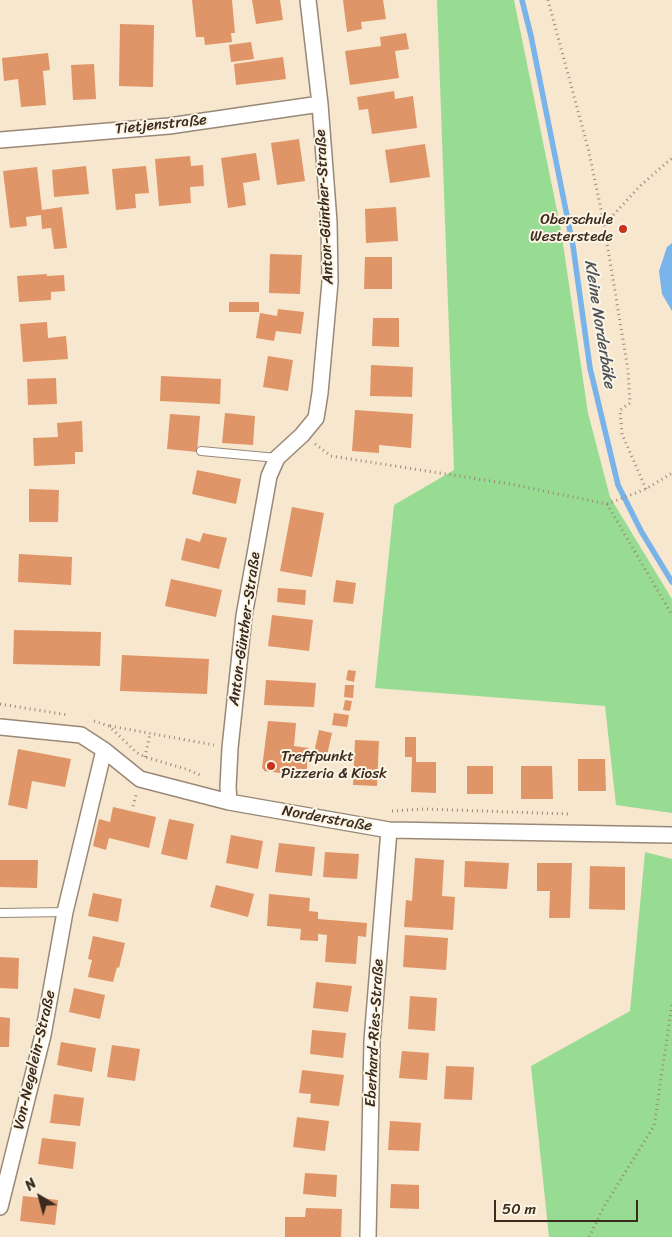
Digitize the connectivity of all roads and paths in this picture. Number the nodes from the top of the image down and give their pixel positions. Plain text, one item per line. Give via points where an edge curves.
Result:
1 (308, 0) edge
2 (548, 0) edge
3 (320, 104) junction
4 (0, 140) edge
5 (672, 158) edge
6 (604, 225) junction
7 (302, 435) junction
8 (201, 451) dead end
9 (277, 458) junction
10 (672, 473) edge
11 (646, 489) junction
12 (607, 504) junction
13 (672, 615) edge
14 (0, 704) edge
15 (70, 715) dead end
16 (85, 719) dead end
17 (109, 726) junction
18 (0, 727) edge
19 (150, 733) junction
20 (230, 748) junction
21 (104, 750) junction
22 (145, 757) junction
23 (228, 787) junction
24 (229, 802) junction
25 (390, 812) dead end
26 (570, 814) dead end
27 (389, 830) junction
28 (672, 835) edge
29 (65, 912) junction
30 (0, 913) edge
31 (672, 1004) edge
32 (0, 1206) edge
33 (368, 1237) edge
34 (589, 1237) edge

1 - 3 street, Anton-Günther-Straße
2 - 6 path via 589,152
3 - 4 street, Tietjenstraße via 169,126
3 - 7 street, Anton-Günther-Straße via 330,282 316,418
5 - 6 path via 640,186
6 - 11 path via 628,370 630,403 620,410 622,434
7 - 9 street, Anton-Günther-Straße
7 - 12 path via 331,456 510,484
8 - 9 lane
9 - 20 street, Anton-Günther-Straße via 269,476 244,616
10 - 11 path
11 - 12 path
12 - 13 path
14 - 15 path
16 - 17 path
17 - 19 path
17 - 22 path
18 - 21 street, Norderstraße via 81,735
19 - 20 path
19 - 22 path
20 - 23 street, Anton-Günther-Straße
21 - 24 street, Norderstraße via 140,779
21 - 29 street, Von-Negelein-Straße
22 - 23 path via 186,769
23 - 24 street, Anton-Günther-Straße
24 - 27 street, Norderstraße
25 - 26 path via 424,808
27 - 28 street, Norderstraße
27 - 33 street, Eberhard-Ries-Straße via 372,1041
29 - 30 lane
29 - 32 street, Von-Negelein-Straße via 43,1035
31 - 34 path via 654,1126

